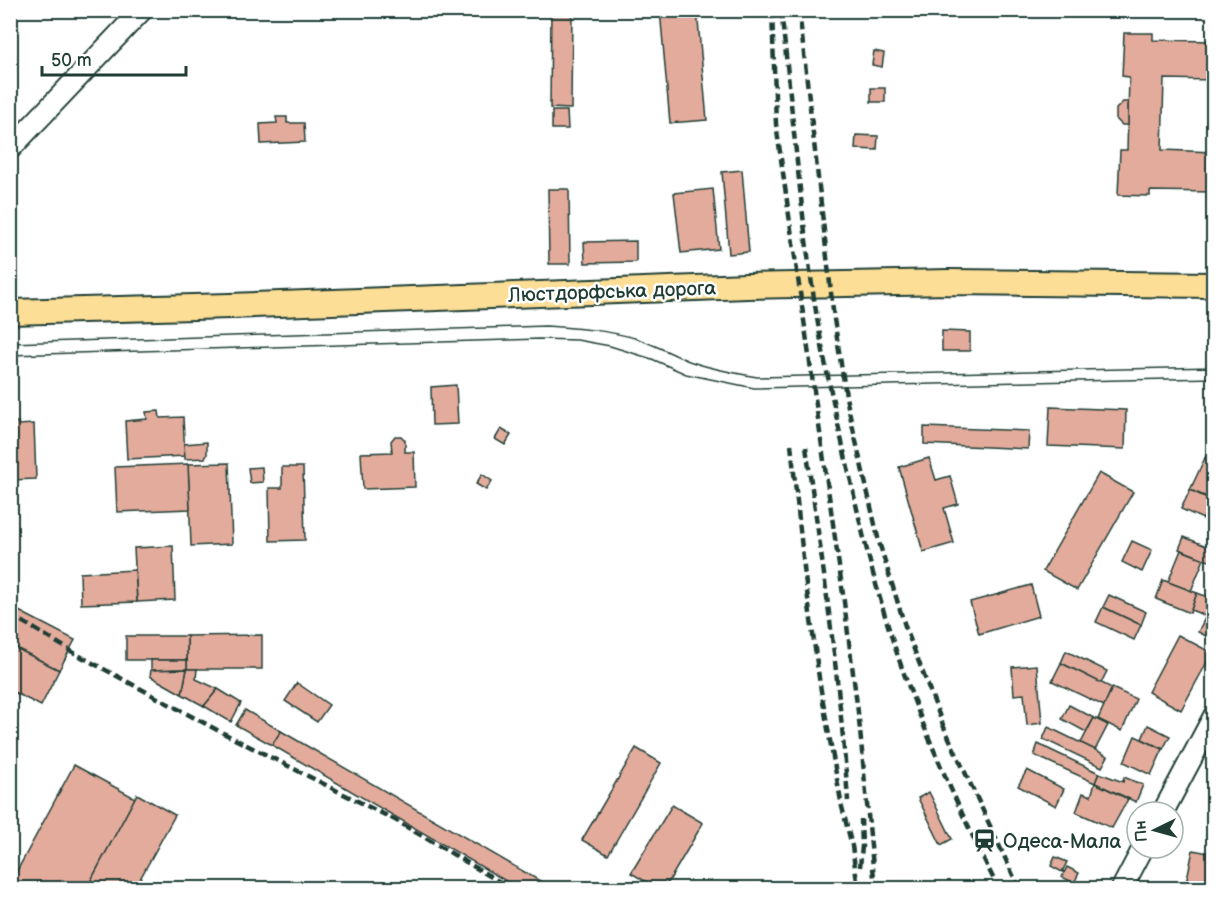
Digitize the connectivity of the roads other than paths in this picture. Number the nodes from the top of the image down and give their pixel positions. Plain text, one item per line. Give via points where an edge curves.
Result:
1 (142, 10) edge
2 (10, 149) edge
3 (1214, 285) edge
4 (10, 312) edge
5 (1214, 716) edge
6 (1168, 800) edge
7 (1137, 860) edge
8 (1122, 888) edge

1 - 2 street
3 - 4 main road, Люстдорфська дорога via 950,282 747,286
5 - 6 street
7 - 8 street

